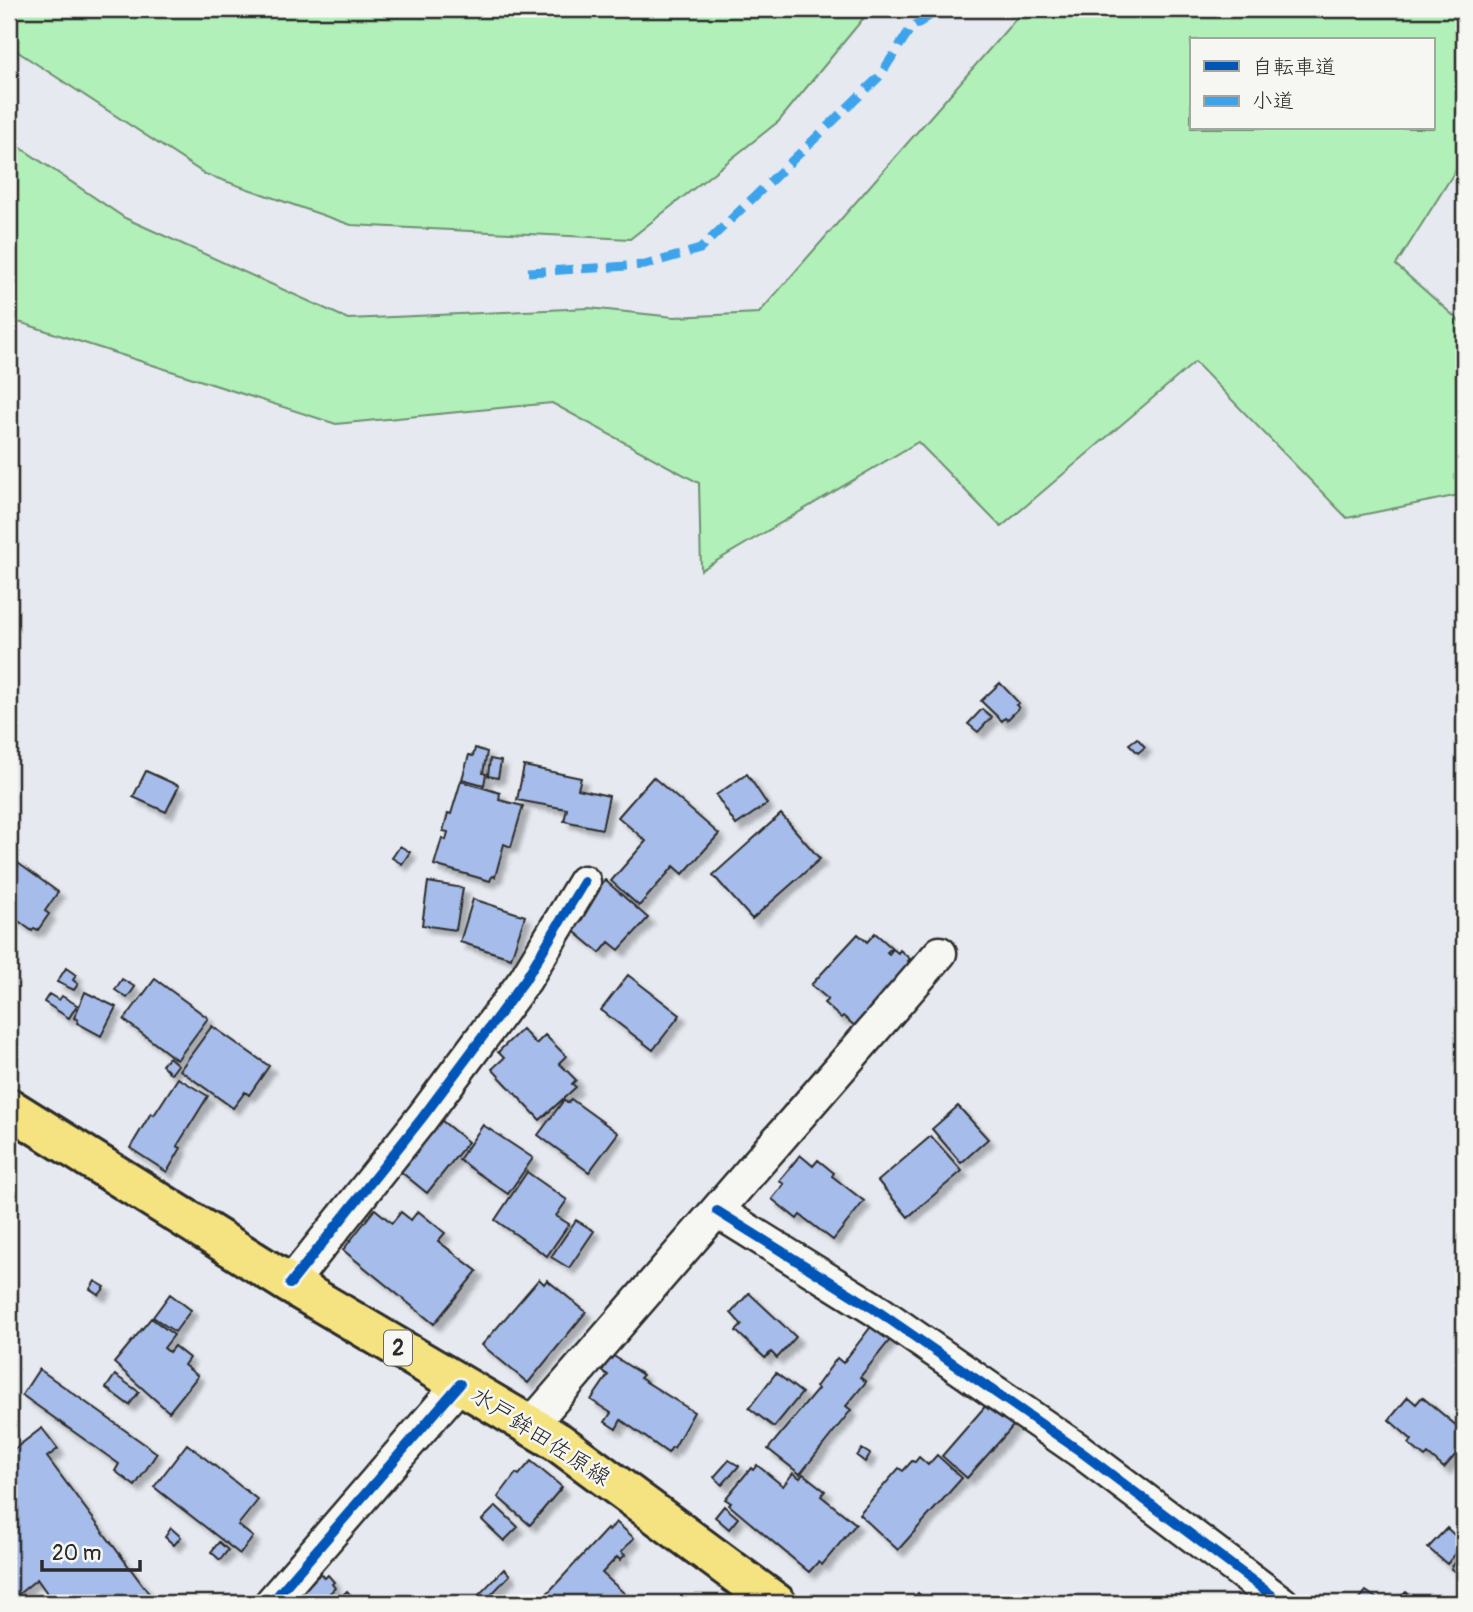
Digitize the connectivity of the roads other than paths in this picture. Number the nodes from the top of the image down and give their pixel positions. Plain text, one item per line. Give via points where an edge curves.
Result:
1 (584, 882) dead end
2 (940, 953) dead end
3 (9, 1108) edge
4 (717, 1211) junction
5 (289, 1284) junction
6 (460, 1384) junction
7 (530, 1426) junction
8 (271, 1603) edge
9 (776, 1603) edge
10 (1282, 1603) edge

1 - 5 street via 526,980
2 - 4 street
3 - 5 main road, 水戸鉾田佐原線 / 2
4 - 7 street
4 - 10 street via 876,1310 1080,1451
5 - 6 main road, 水戸鉾田佐原線 / 2
6 - 7 main road, 水戸鉾田佐原線 / 2
6 - 8 street
7 - 9 main road, 水戸鉾田佐原線 / 2

